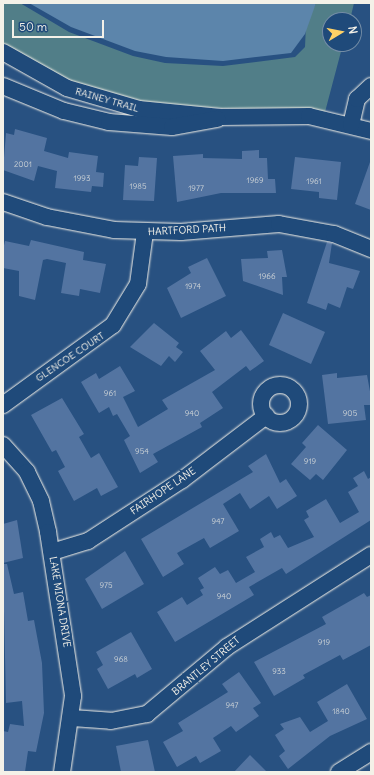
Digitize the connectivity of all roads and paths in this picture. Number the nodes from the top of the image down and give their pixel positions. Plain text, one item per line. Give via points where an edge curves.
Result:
1 (3, 52) edge
2 (3, 86) edge
3 (371, 86) edge
4 (220, 117) junction
5 (351, 125) junction
6 (371, 131) edge
7 (3, 202) edge
8 (145, 232) junction
9 (371, 249) edge
10 (3, 405) edge
11 (266, 416) dead end
12 (3, 445) edge
13 (52, 552) junction
14 (371, 555) edge
15 (72, 718) junction
16 (371, 752) edge
17 (62, 772) edge
18 (339, 772) edge

1 - 4 street, RAINEY TRAIL via 45,77 88,96 139,109
2 - 4 street, RAINEY TRAIL via 64,111 130,125 172,127 210,123
3 - 5 street via 357,99
4 - 5 street, RAINEY TRAIL via 276,114
5 - 6 street, RAINEY TRAIL
7 - 8 street, HARTFORD PATH via 67,222
8 - 9 street, HARTFORD PATH via 279,224 334,234
8 - 10 street, GLENCOE COURT via 138,284 113,325
11 - 13 street, FAIRHOPE LANE via 182,480 88,542
12 - 13 street, LAKE MIONA DRIVE via 26,472 34,487
13 - 15 street, LAKE MIONA DRIVE via 71,669
14 - 15 street, BRANTLEY STREET via 227,647 146,714 111,721
15 - 17 street, LAKE MIONA DRIVE
16 - 18 street

